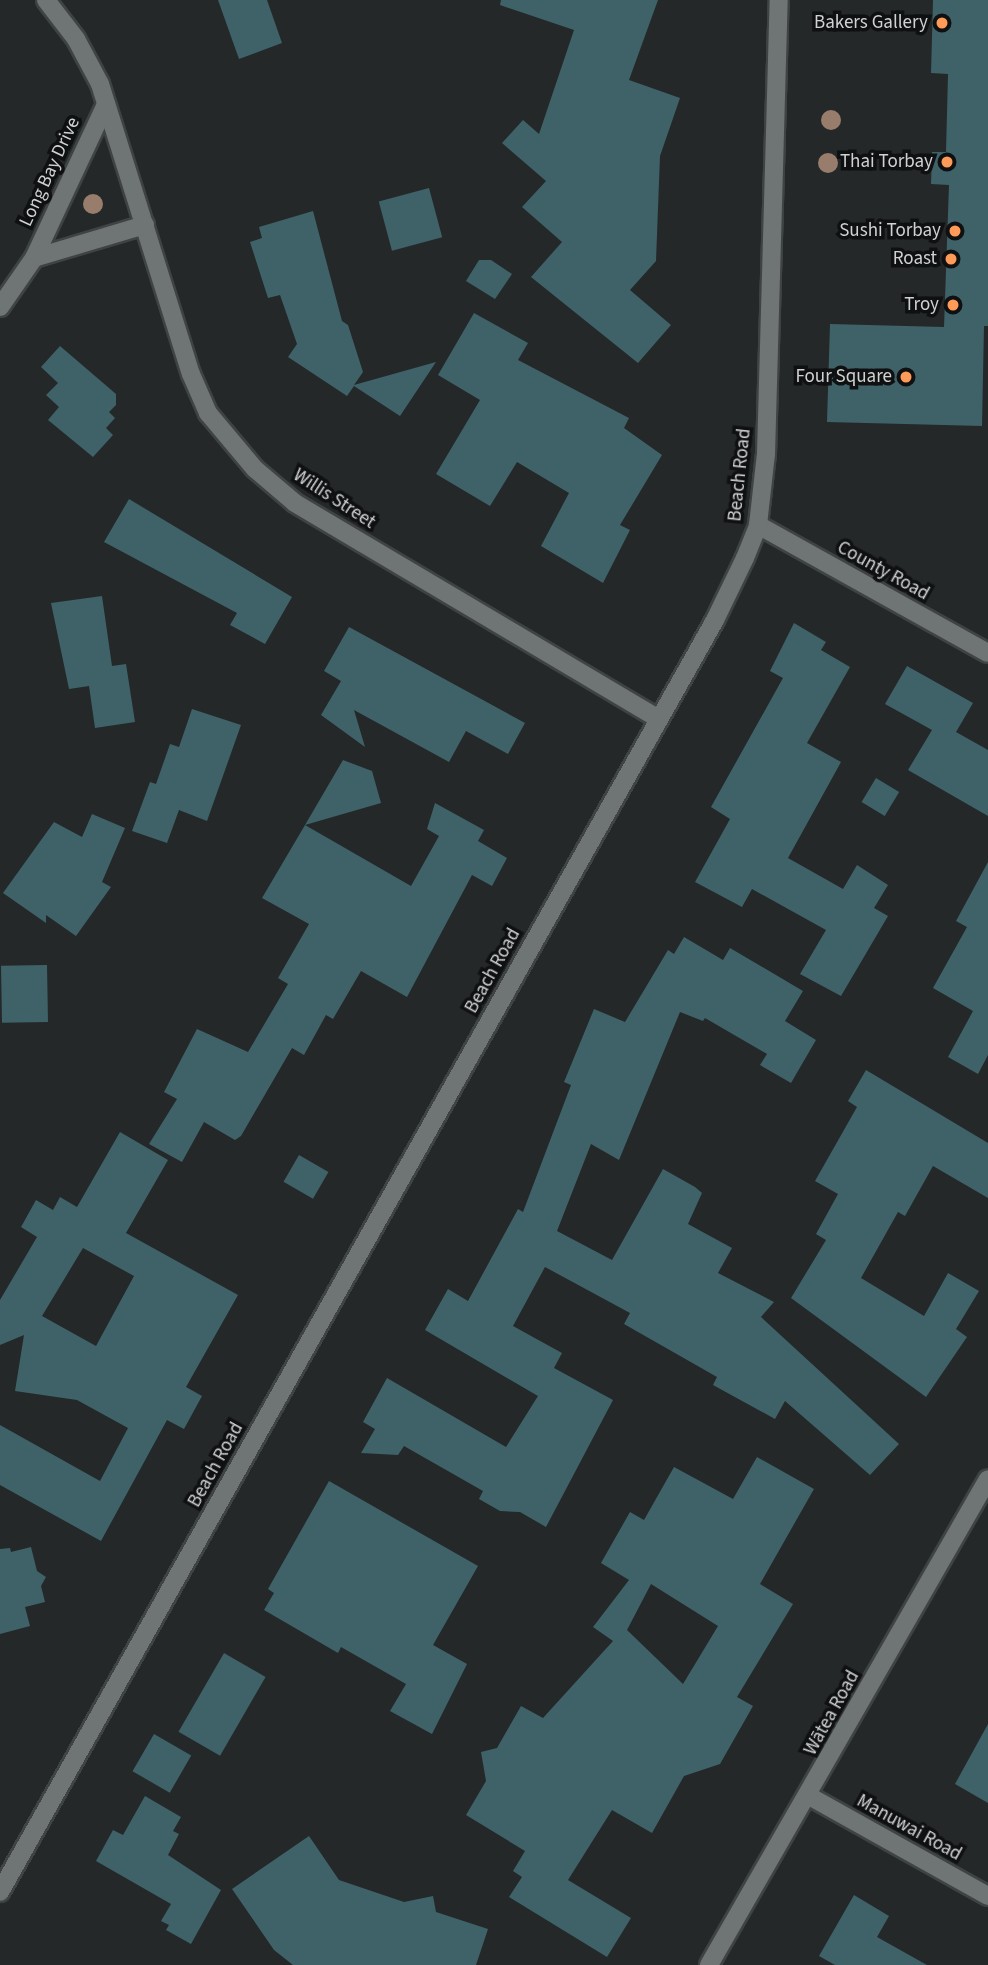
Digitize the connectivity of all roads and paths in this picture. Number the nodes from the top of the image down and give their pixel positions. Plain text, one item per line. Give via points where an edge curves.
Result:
1 (46, 0) edge
2 (779, 0) edge
3 (106, 104) junction
4 (145, 225) junction
5 (34, 258) junction
6 (0, 307) edge
7 (758, 525) junction
8 (988, 653) edge
9 (659, 719) junction
10 (988, 1479) edge
11 (809, 1796) junction
12 (0, 1892) edge
13 (988, 1896) edge
14 (709, 1965) edge

1 - 3 street, Willis Street via 76,39
2 - 7 street, Beach Road via 766,454
3 - 4 street, Willis Street
3 - 5 street, Long Bay Drive
4 - 5 street, Long Bay Drive
4 - 9 street, Willis Street via 191,374 208,413 255,469 295,503
5 - 6 street, Long Bay Drive
7 - 8 street, County Road
7 - 9 street, Beach Road via 732,589
9 - 12 street, Beach Road
10 - 11 street, Wātea Road
11 - 13 street, Manuwai Road
11 - 14 street, Wātea Road

